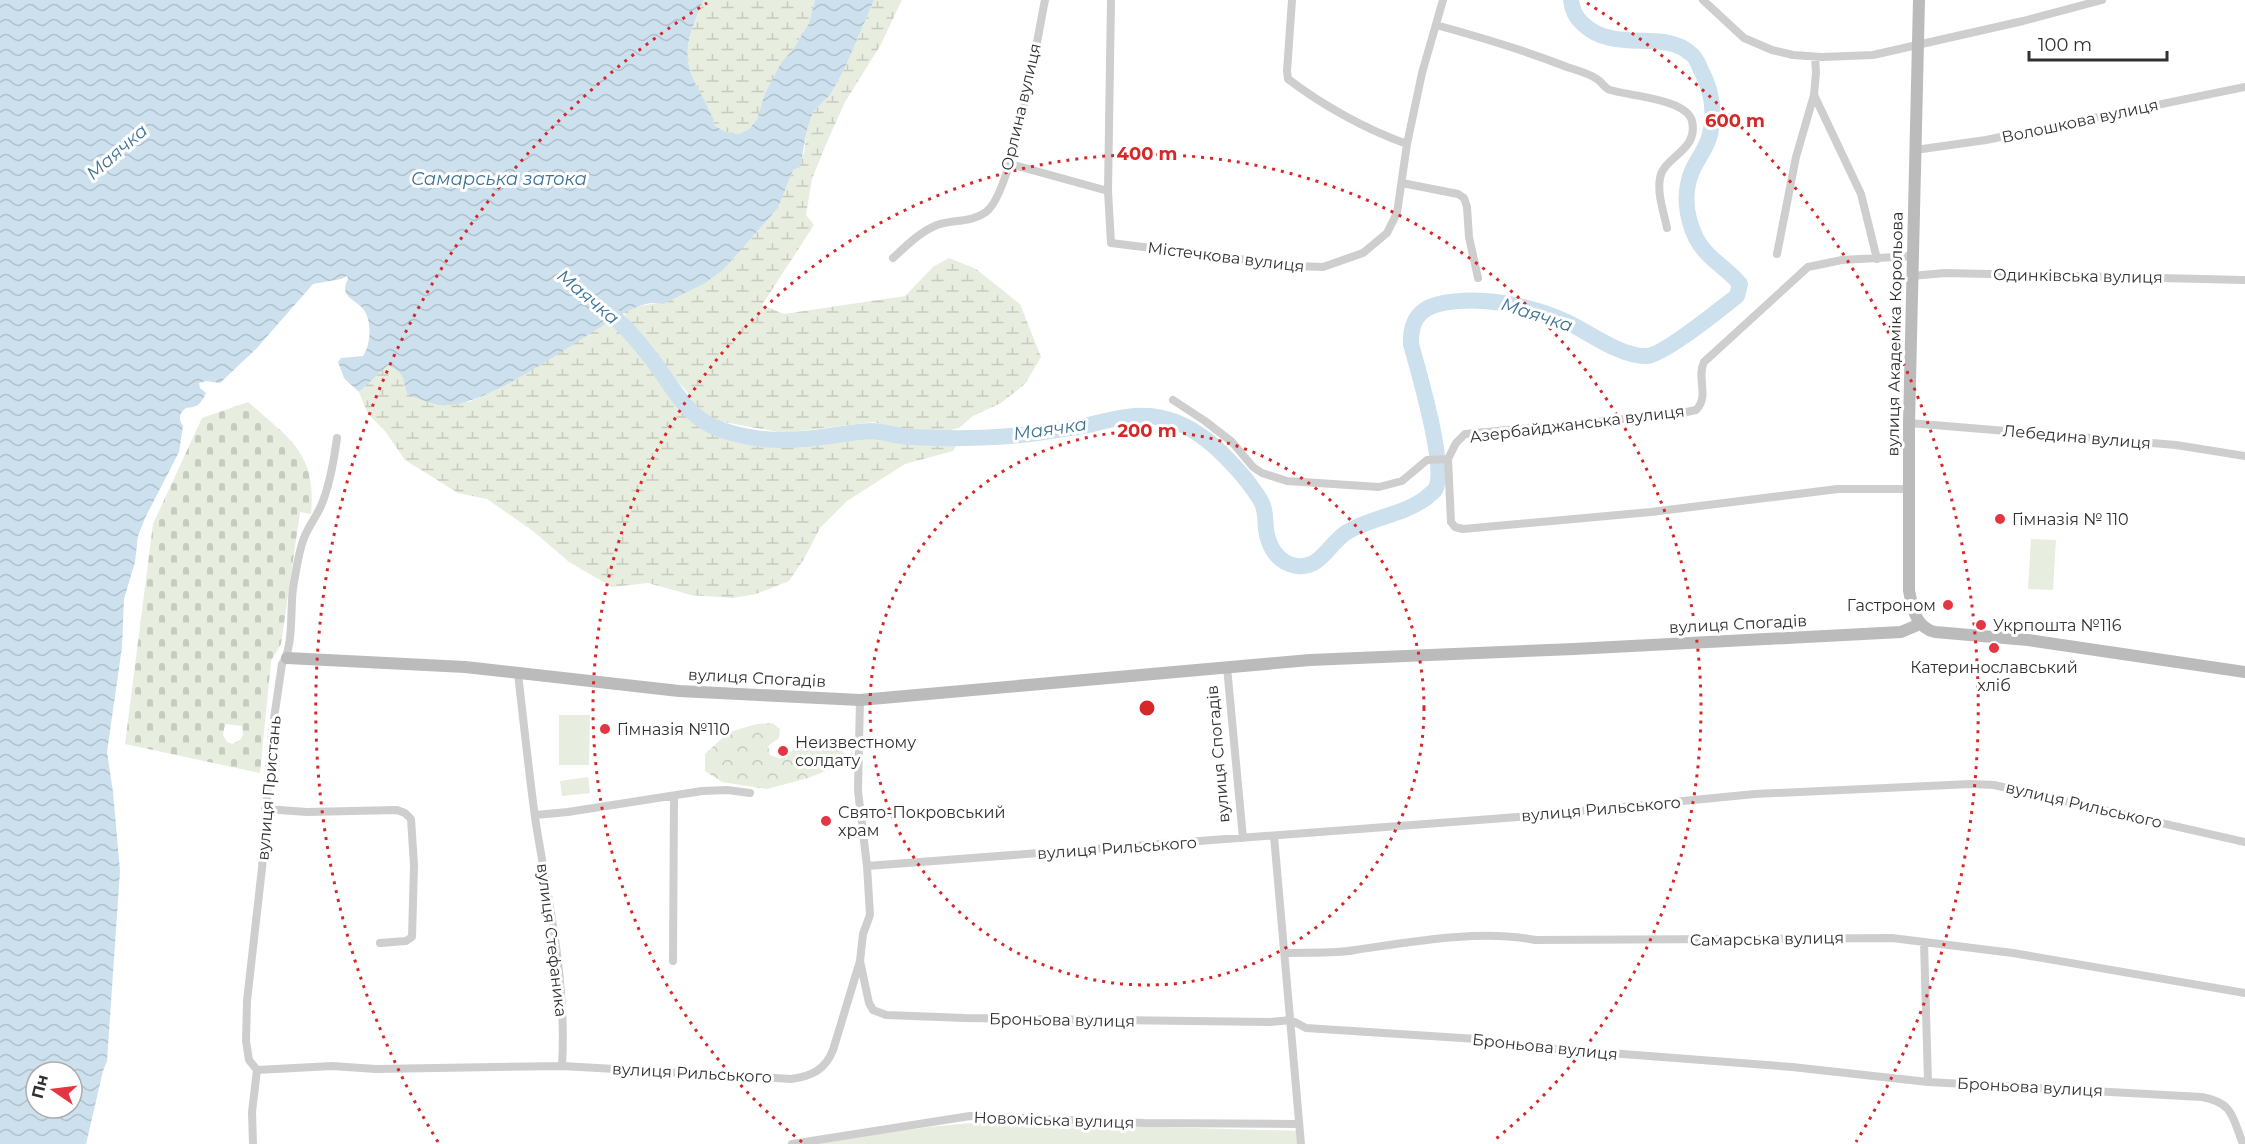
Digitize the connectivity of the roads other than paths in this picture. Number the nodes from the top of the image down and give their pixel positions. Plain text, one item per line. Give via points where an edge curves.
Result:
1 (1045, 0) edge
2 (1111, 0) edge
3 (1292, 0) edge
4 (1443, 0) edge
5 (1703, 0) edge
6 (1919, 0) edge
7 (2102, 0) edge
8 (1436, 25) junction
9 (1918, 43) junction
10 (1815, 57) junction
11 (2245, 87) edge
12 (1814, 95) junction
13 (1407, 144) junction
14 (1915, 150) junction
15 (1010, 164) junction
16 (1402, 183) junction
17 (1108, 190) junction
18 (1667, 228) dead end
19 (1777, 254) dead end
20 (1913, 256) junction
21 (893, 258) dead end
22 (1877, 259) junction
23 (1912, 276) junction
24 (1478, 278) dead end
25 (2245, 280) edge
26 (1173, 400) dead end
27 (1909, 423) junction
28 (336, 438) dead end
29 (2245, 456) edge
30 (1445, 459) junction
31 (1909, 489) junction
32 (1920, 624) junction
33 (287, 658) junction
34 (1227, 667) junction
35 (2245, 672) edge
36 (518, 674) junction
37 (860, 700) junction
38 (750, 793) dead end
39 (674, 796) junction
40 (265, 809) junction
41 (535, 815) junction
42 (1274, 836) junction
43 (1243, 838) junction
44 (2245, 842) edge
45 (867, 866) junction
46 (1924, 942) junction
47 (380, 943) dead end
48 (1286, 953) junction
49 (673, 961) dead end
50 (860, 961) junction
51 (2245, 993) edge
52 (1291, 1020) junction
53 (562, 1066) junction
54 (257, 1070) junction
55 (1928, 1082) junction
56 (1299, 1124) junction
57 (253, 1144) edge
58 (792, 1144) edge
59 (1301, 1144) edge
60 (2244, 1144) edge

1 - 15 street, Орлина вулиця
2 - 17 street
3 - 13 street via 1288,79 1322,102
4 - 8 street, Містечкова вулиця
5 - 10 street via 1744,38 1772,50
6 - 9 street, вулиця Академіка Корольова
7 - 9 street
8 - 13 street, Містечкова вулиця
8 - 18 street via 1558,63 1597,79 1607,90 1686,110 1692,119 1692,136 1659,180
9 - 10 street via 1873,55
9 - 14 street, вулиця Академіка Корольова
10 - 12 street
11 - 14 street, Волошкова вулиця via 1986,140
12 - 19 street via 1796,158
12 - 22 street via 1861,194
13 - 16 street, Містечкова вулиця
14 - 20 street, вулиця Академіка Корольова
15 - 17 street
15 - 21 street, Орлина вулиця via 996,199 985,213 970,220 939,224 914,238
16 - 17 street, Містечкова вулиця via 1397,213 1387,233 1363,253 1323,267 1259,263 1111,243
16 - 24 street via 1464,198
20 - 22 street, Азербайджанська вулиця
20 - 23 street, вулиця Академіка Корольова
22 - 30 street, Азербайджанська вулиця via 1842,260 1808,267 1704,362 1703,398 1696,410 1465,434
23 - 25 street, Одинківська вулиця via 1944,273
23 - 27 street, вулиця Академіка Корольова
26 - 30 street via 1232,442 1253,467 1287,481 1379,487 1402,481 1427,460
27 - 29 street, Лебедина вулиця via 2176,445
27 - 31 street, вулиця Академіка Корольова
28 - 33 street, вулиця Пристань via 322,504 304,538 298,562
30 - 31 street via 1451,522 1463,529 1651,512 1838,489
31 - 32 street, вулиця Академіка Корольова via 1909,591
32 - 34 street, вулиця Спогадів via 1901,632
32 - 35 street via 1935,632 2063,645
33 - 36 street, вулиця Спогадів via 465,667
33 - 40 street, вулиця Пристань via 282,664 272,732
34 - 37 street, вулиця Спогадів
34 - 43 street, вулиця Спогадів
36 - 37 street, вулиця Спогадів via 679,692
36 - 41 street, вулиця Стефаника
37 - 45 street via 858,791
38 - 39 street via 727,790
39 - 41 street
39 - 49 street
40 - 47 street via 387,810 408,815 414,865 412,937
40 - 54 street, вулиця Пристань via 246,1041 249,1059
41 - 53 street, вулиця Стефаника via 559,978
42 - 43 street, вулиця Рильського
42 - 44 street, вулиця Рильського via 1755,794 1971,784 1994,785
42 - 48 street
43 - 45 street, вулиця Рильського
45 - 50 street, вулиця Рильського via 870,915
46 - 48 street, Самарська вулиця via 1826,937 1535,940 1497,935 1395,943 1353,951
46 - 51 street, Самарська вулиця via 2013,953
46 - 55 street
48 - 52 street
50 - 52 street, Броньова вулиця via 869,1003 873,1010 886,1015
50 - 53 street, вулиця Рильського via 828,1062 805,1077
52 - 55 street, Броньова вулиця via 1306,1028 1478,1039 1518,1046 1792,1067
52 - 56 street
53 - 54 street, вулиця Рильського via 332,1066
54 - 57 street, вулиця Пристань
55 - 60 street, Броньова вулиця via 2216,1100 2226,1106
56 - 58 street, Новоміська вулиця via 970,1116
56 - 59 street

